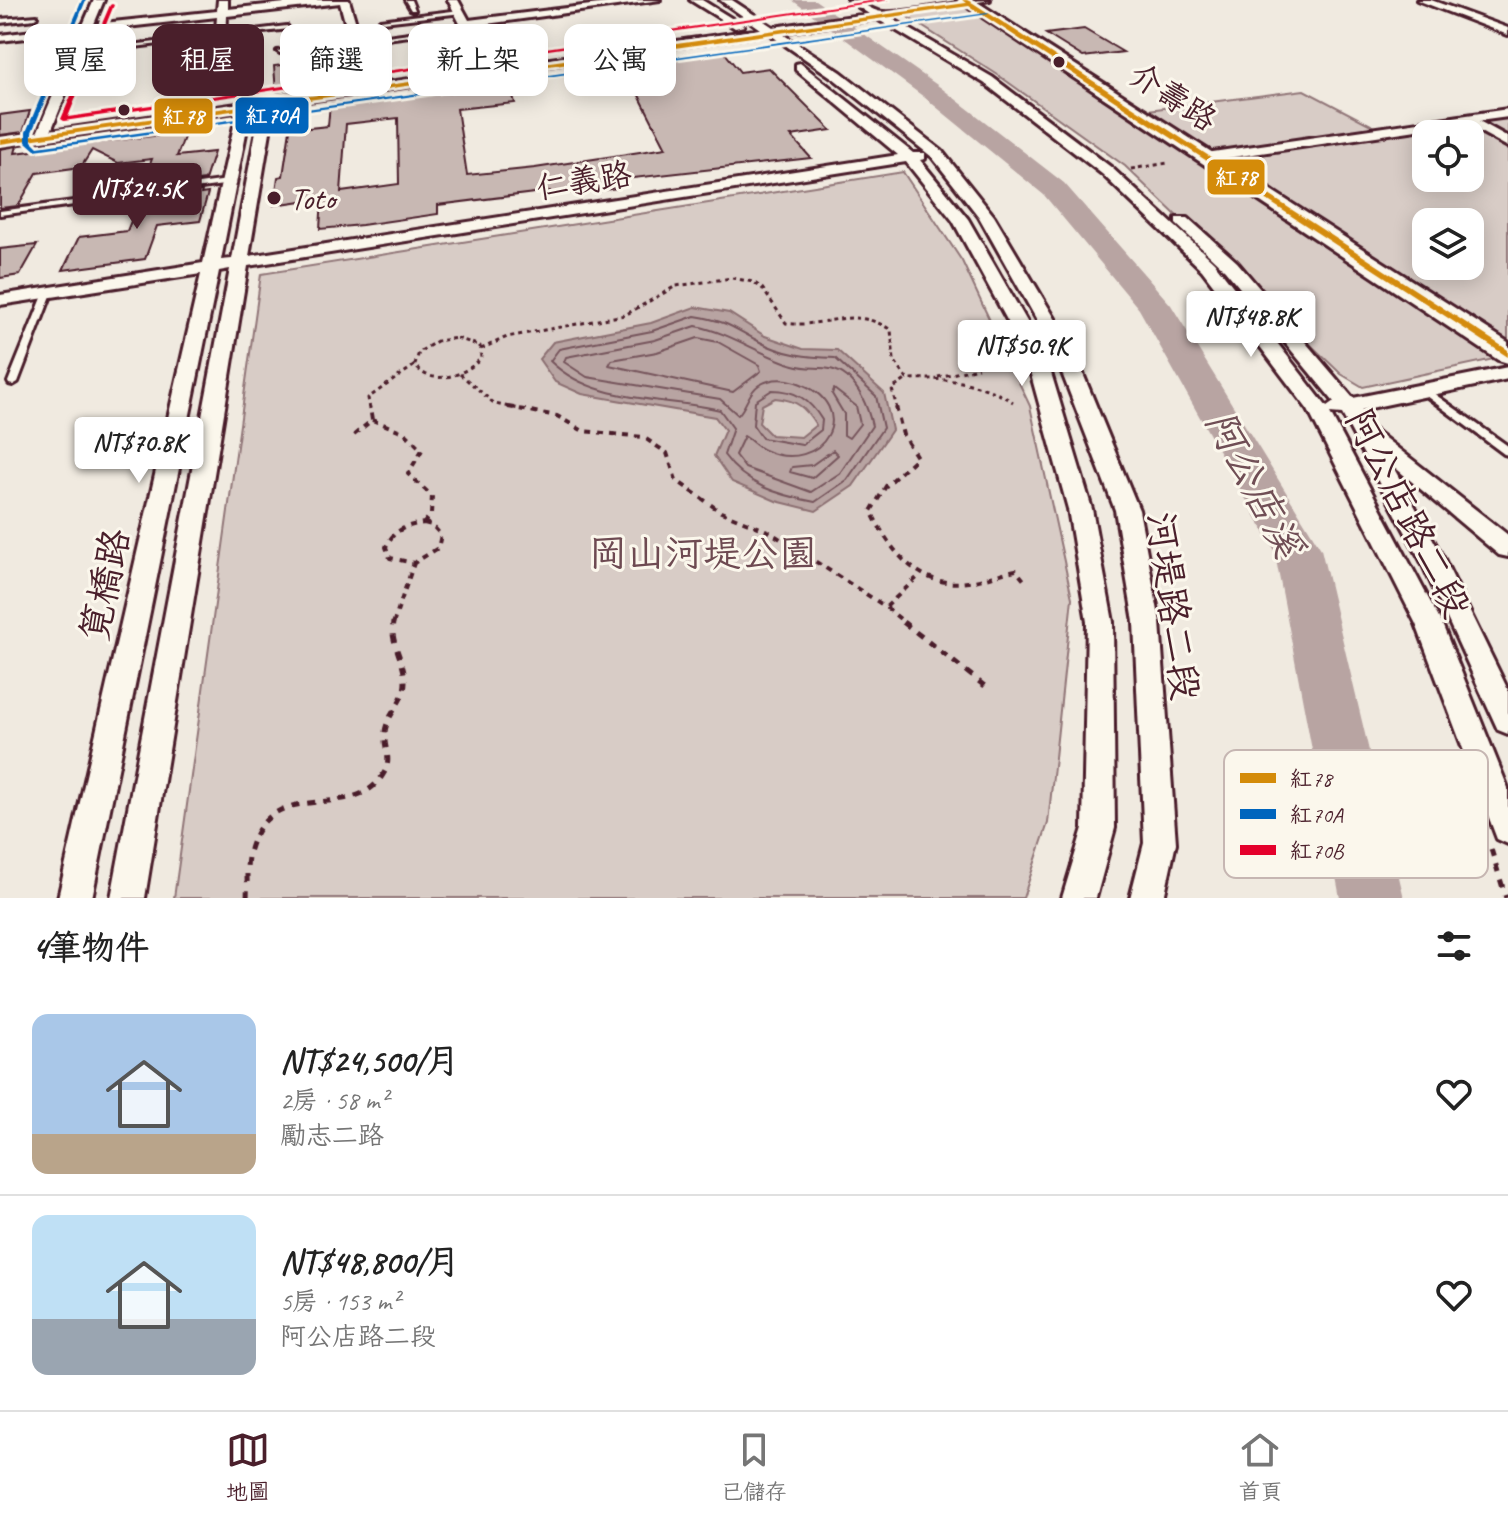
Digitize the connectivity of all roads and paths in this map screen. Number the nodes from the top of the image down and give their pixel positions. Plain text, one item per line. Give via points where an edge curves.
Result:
1 (99, 0) edge
2 (342, 0) edge
3 (408, 0) edge
4 (453, 0) edge
5 (531, 0) edge
6 (655, 0) edge
7 (695, 0) edge
8 (725, 0) edge
9 (938, 0) edge
10 (1422, 0) edge
11 (1436, 0) edge
12 (973, 1) edge
13 (222, 6) edge
14 (413, 9) dead end
15 (877, 10) edge
16 (460, 12) junction
17 (542, 15) junction
18 (35, 17) dead end
19 (383, 20) dead end
20 (0, 21) edge
21 (89, 24) edge
22 (112, 24) edge
23 (350, 24) edge
24 (466, 24) edge
25 (481, 24) edge
26 (769, 29) junction
27 (1508, 29) edge
28 (24, 35) edge
29 (0, 38) edge
30 (24, 42) edge
31 (0, 47) edge
32 (548, 60) edge
33 (59, 96) edge
34 (295, 96) edge
35 (258, 101) junction
36 (1508, 113) edge
37 (1466, 119) junction
38 (44, 132) junction
39 (0, 134) edge
40 (1508, 135) edge
41 (0, 142) edge
42 (1508, 143) edge
43 (937, 154) junction
44 (1206, 157) junction
45 (258, 158) junction
46 (910, 158) junction
47 (1168, 163) dead end
48 (1128, 169) junction
49 (230, 172) junction
50 (0, 213) edge
51 (239, 263) junction
52 (210, 268) junction
53 (48, 293) junction
54 (0, 300) edge
55 (481, 349) dead end
56 (1508, 354) edge
57 (415, 365) junction
58 (978, 368) dead end
59 (1508, 373) edge
60 (460, 374) junction
61 (907, 379) junction
62 (928, 379) junction
63 (13, 382) dead end
64 (1426, 391) junction
65 (1013, 402) dead end
66 (1317, 408) junction
67 (213, 413) junction
68 (1356, 418) junction
69 (177, 420) junction
70 (372, 420) junction
71 (354, 435) dead end
72 (1508, 451) edge
73 (424, 523) junction
74 (1508, 548) edge
75 (414, 563) junction
76 (921, 574) junction
77 (1027, 584) dead end
78 (886, 607) junction
79 (986, 687) dead end
80 (1508, 721) edge
81 (1478, 750) edge
82 (1488, 776) edge
83 (1508, 828) edge
84 (1488, 840) dead end
85 (75, 898) edge
86 (128, 898) edge
87 (247, 898) edge
88 (1079, 898) edge
89 (1147, 898) edge
90 (1506, 898) edge

1 - 21 street
2 - 13 street
2 - 23 street
3 - 14 lane
4 - 16 street
5 - 17 street
6 - 17 street
7 - 26 street, 河堤路二段
8 - 26 street, 河堤路二段
9 - 15 street
10 - 27 street
11 - 27 street
12 - 15 street
12 - 44 main road, 介壽路
13 - 22 street
15 - 26 street
15 - 48 street, 阿公店路二段 via 998,75
15 - 66 street, 阿公店路二段 via 988,80 1107,171 1208,266
16 - 19 lane
16 - 24 street
17 - 25 street
18 - 20 lane
26 - 32 street
26 - 43 street, 河堤路二段
26 - 46 street, 河堤路二段 via 815,78
28 - 29 street
30 - 31 street
33 - 38 street
34 - 35 street
35 - 38 street
35 - 45 street, 筧橋路 via 266,114
35 - 49 street, 筧橋路 via 243,117
36 - 37 street
37 - 40 street
37 - 42 street
37 - 44 street
38 - 39 street
38 - 41 street
43 - 46 street, 仁義路
43 - 89 street, 河堤路二段 via 986,216 1062,347 1127,510 1147,622 1160,843
44 - 56 main road, 介壽路
45 - 49 street
45 - 51 street, 筧橋路
46 - 51 street, 仁義路
46 - 88 street, 河堤路二段 via 960,219 1035,353 1080,509 1100,622 1099,828
47 - 48 path
48 - 68 street, 阿公店路二段 via 1231,266
49 - 50 lane
49 - 52 street, 筧橋路
51 - 52 street, 仁義路
51 - 67 street, 筧橋路
52 - 53 street, 仁義路
52 - 69 street, 筧橋路
53 - 54 street, 仁義路
53 - 63 lane
55 - 61 path via 507,337 625,315 676,286 732,278 762,288 786,323 812,326 867,314 877,319 891,330 894,360
57 - 60 path via 427,375
57 - 60 path via 427,346 447,338 467,339 480,346 481,358
57 - 70 path via 368,398
58 - 62 path
59 - 64 street
60 - 78 path via 495,404 557,416 583,431 643,437 667,453 676,480 721,512 768,531
61 - 62 path
61 - 76 path via 892,389 903,435 917,457 887,480 871,511 896,557
62 - 65 path via 989,386
64 - 68 street
64 - 72 lane
66 - 68 street
66 - 81 street, 阿公店路二段 via 1429,624
67 - 69 street
67 - 86 street, 筧橋路
68 - 74 street
68 - 80 street, 阿公店路二段 via 1433,561
69 - 85 street, 筧橋路
70 - 71 path
70 - 73 path via 404,432 422,450 408,474 432,496 431,514
73 - 75 path via 438,529 441,542 432,555
73 - 75 path via 399,530 386,547 396,562
75 - 87 path via 391,630 404,669 404,690 382,740 390,759 379,781 351,797 280,807 262,820 250,850
76 - 77 path via 933,582 966,583 1016,570
76 - 78 path
78 - 79 path
82 - 83 street, 阿公店路二段
84 - 90 path

